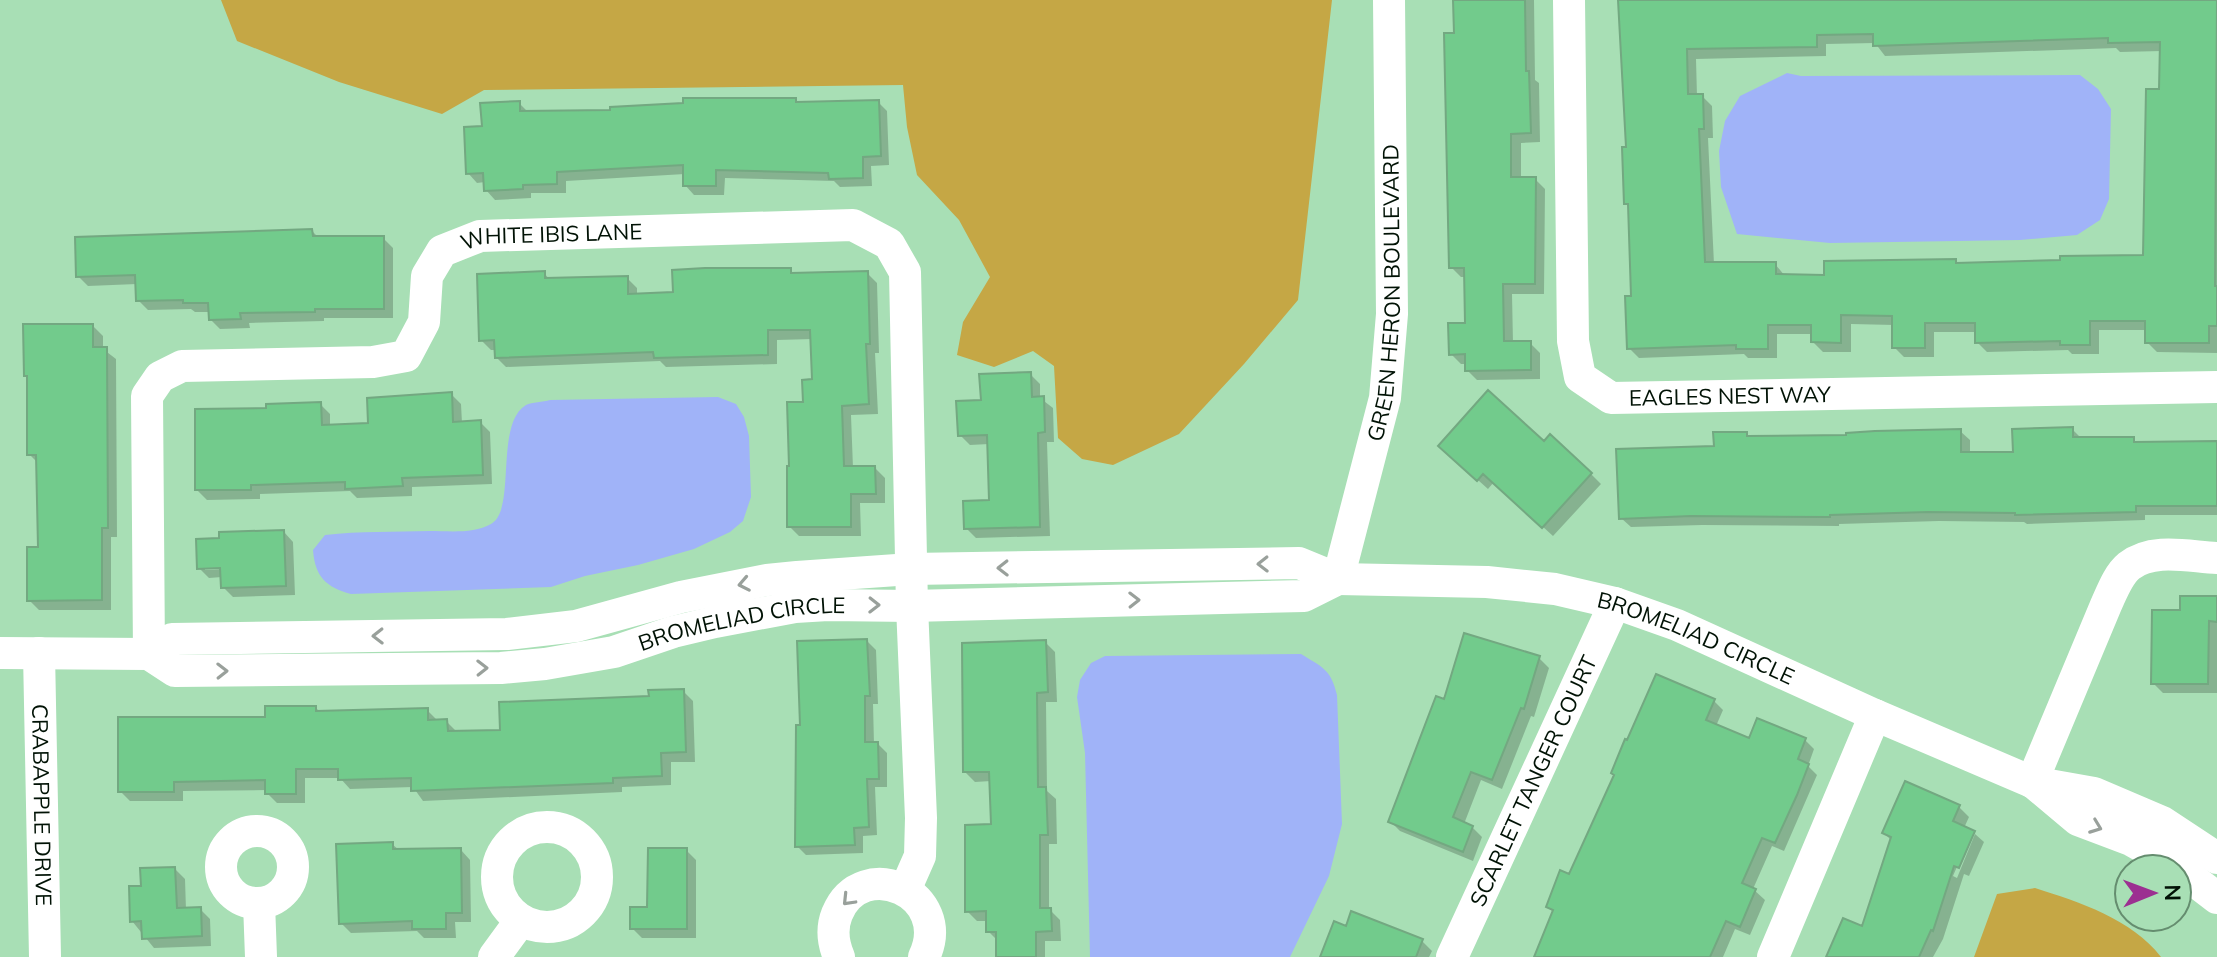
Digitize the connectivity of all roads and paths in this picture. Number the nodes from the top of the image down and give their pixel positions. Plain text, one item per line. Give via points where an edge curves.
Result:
1 (1389, 0) edge
2 (1569, 0) edge
3 (2217, 387) edge
4 (2217, 558) edge
5 (911, 569) junction
6 (1338, 579) junction
7 (1615, 603) junction
8 (912, 606) junction
9 (0, 653) edge
10 (39, 653) junction
11 (149, 654) junction
12 (1875, 715) junction
13 (2032, 782) junction
14 (2217, 858) edge
15 (905, 890) junction
16 (2217, 898) edge
17 (259, 903) dead end
18 (521, 920) dead end
19 (45, 957) edge
20 (261, 957) edge
21 (494, 957) edge
22 (839, 957) edge
23 (924, 957) edge
24 (1452, 957) edge
25 (1773, 957) edge

1 - 6 street, GREEN HERON BOULEVARD via 1392,314 1385,398
2 - 3 street, EAGLES NEST WAY via 1573,341 1580,377 1611,398
4 - 13 street via 2159,555 2129,565 2106,605
6 -> 5 street, BROMELIAD CIRCLE via 1299,563
5 - 8 street, WHITE IBIS LANE
5 -> 11 street, BROMELIAD CIRCLE via 767,580 550,631 172,639
5 - 11 street, WHITE IBIS LANE via 905,272 889,244 853,225 480,236 442,251 427,276 424,322 406,356 373,362 182,366 160,377 147,396
6 - 7 street, BROMELIAD CIRCLE via 1487,582 1555,589
8 -> 6 street, BROMELIAD CIRCLE via 1304,596
7 - 12 street, BROMELIAD CIRCLE via 1677,625
7 - 24 street, SCARLET TANGER COURT
11 -> 8 street, BROMELIAD CIRCLE via 175,671 501,668 576,660 673,632 795,607
8 - 15 street, WHITE IBIS LANE via 921,818 920,856
9 - 10 street, BROMELIAD CIRCLE
10 - 11 street, BROMELIAD CIRCLE
10 - 19 street, CRABAPPLE DRIVE
12 - 13 street, BROMELIAD CIRCLE
12 - 25 street
13 - 14 street, BROMELIAD CIRCLE via 2094,793 2162,822
13 -> 16 street, BROMELIAD CIRCLE via 2078,820 2131,840
15 -> 22 street via 881,884 849,896 833,925
15 - 23 street via 928,919
17 - 20 street
18 - 21 street

